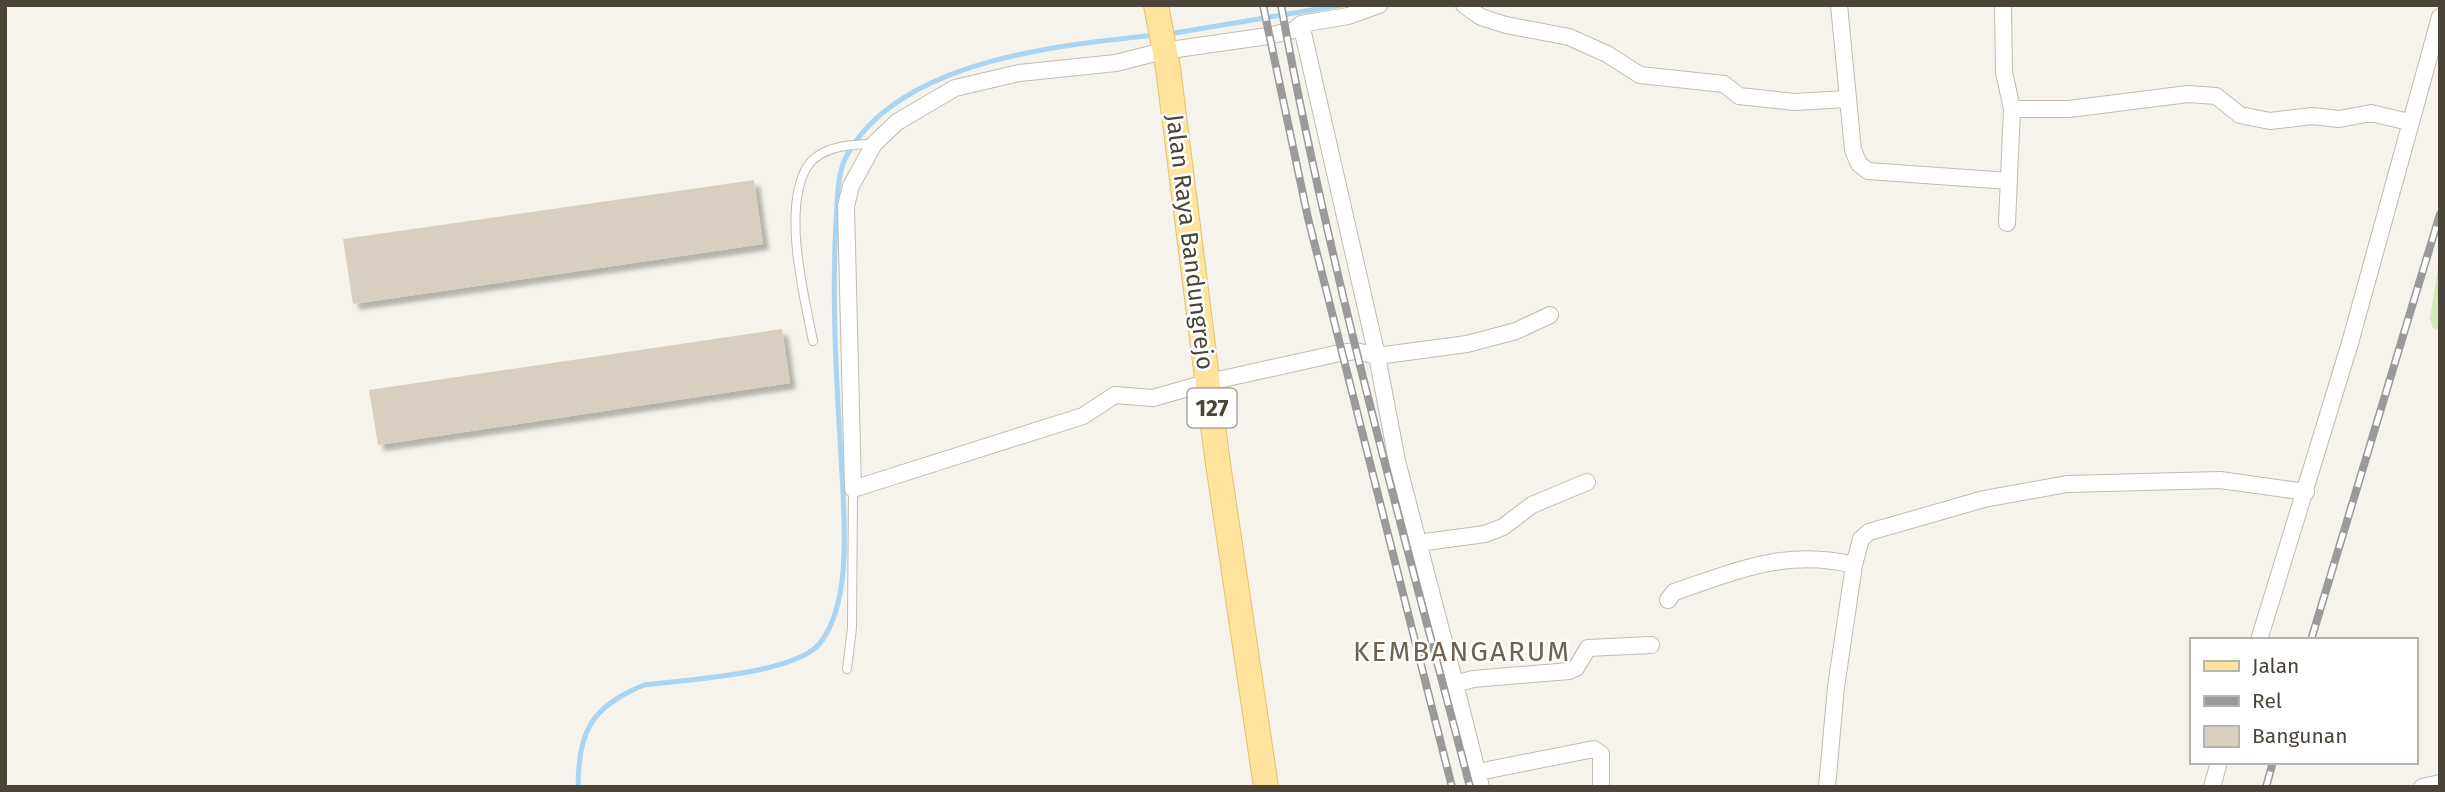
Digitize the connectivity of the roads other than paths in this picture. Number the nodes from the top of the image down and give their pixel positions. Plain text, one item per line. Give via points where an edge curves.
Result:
1 (1379, 5) edge
2 (1464, 5) edge
3 (1839, 5) edge
4 (2003, 5) edge
5 (2440, 17) edge
6 (1301, 24) junction
7 (1160, 32) edge
8 (1847, 99) junction
9 (2012, 109) junction
10 (2409, 122) junction
11 (870, 144) junction
12 (2009, 181) junction
13 (2007, 223) dead end
14 (1550, 315) dead end
15 (813, 341) dead end
16 (1377, 356) junction
17 (1209, 382) junction
18 (1587, 482) dead end
19 (853, 489) junction
20 (2306, 492) junction
21 (1418, 543) junction
22 (1854, 565) junction
23 (1668, 600) dead end
24 (2260, 638) edge
25 (1651, 645) dead end
26 (847, 669) dead end
27 (1455, 684) junction
28 (2218, 764) edge
29 (1479, 780) edge
30 (1267, 781) edge
31 (2440, 783) edge
32 (1601, 787) edge
33 (1827, 787) edge
34 (2212, 787) edge
35 (2422, 787) edge

1 - 6 street
2 - 8 street via 1481,17 1506,25 1569,37 1640,75 1724,84 1740,96 1796,102
3 - 8 street
4 - 9 street via 2004,72
5 - 10 street
6 - 7 street via 1268,36
6 - 16 street
7 - 11 street via 1116,63 1019,73 955,88 897,122
7 - 17 main road, Jalan Raya Bandungrejo / 127
8 - 12 street via 1855,158 1868,170
9 - 10 street via 2069,109 2188,94 2216,96 2240,115 2270,121 2371,113
9 - 12 street
10 - 20 street
11 - 15 lane via 843,145 822,153 807,166 799,186 795,247
11 - 19 street via 846,206
12 - 13 street
14 - 16 street via 1484,341
16 - 17 street via 1340,353
16 - 21 street
17 - 19 street via 1153,398 1115,395 1083,416
17 - 30 main road, Jalan Raya Bandungrejo / 127
18 - 21 street via 1532,505 1485,534
19 - 26 lane via 852,628
20 - 22 street via 2220,480 2067,484 1984,499 1877,528 1861,539
20 - 24 street
21 - 27 street
22 - 23 street via 1823,557 1769,563 1674,592
22 - 33 street
25 - 27 street via 1588,648 1569,671
27 - 29 street
28 - 34 street
29 - 32 street via 1594,749 1601,754
31 - 35 street

